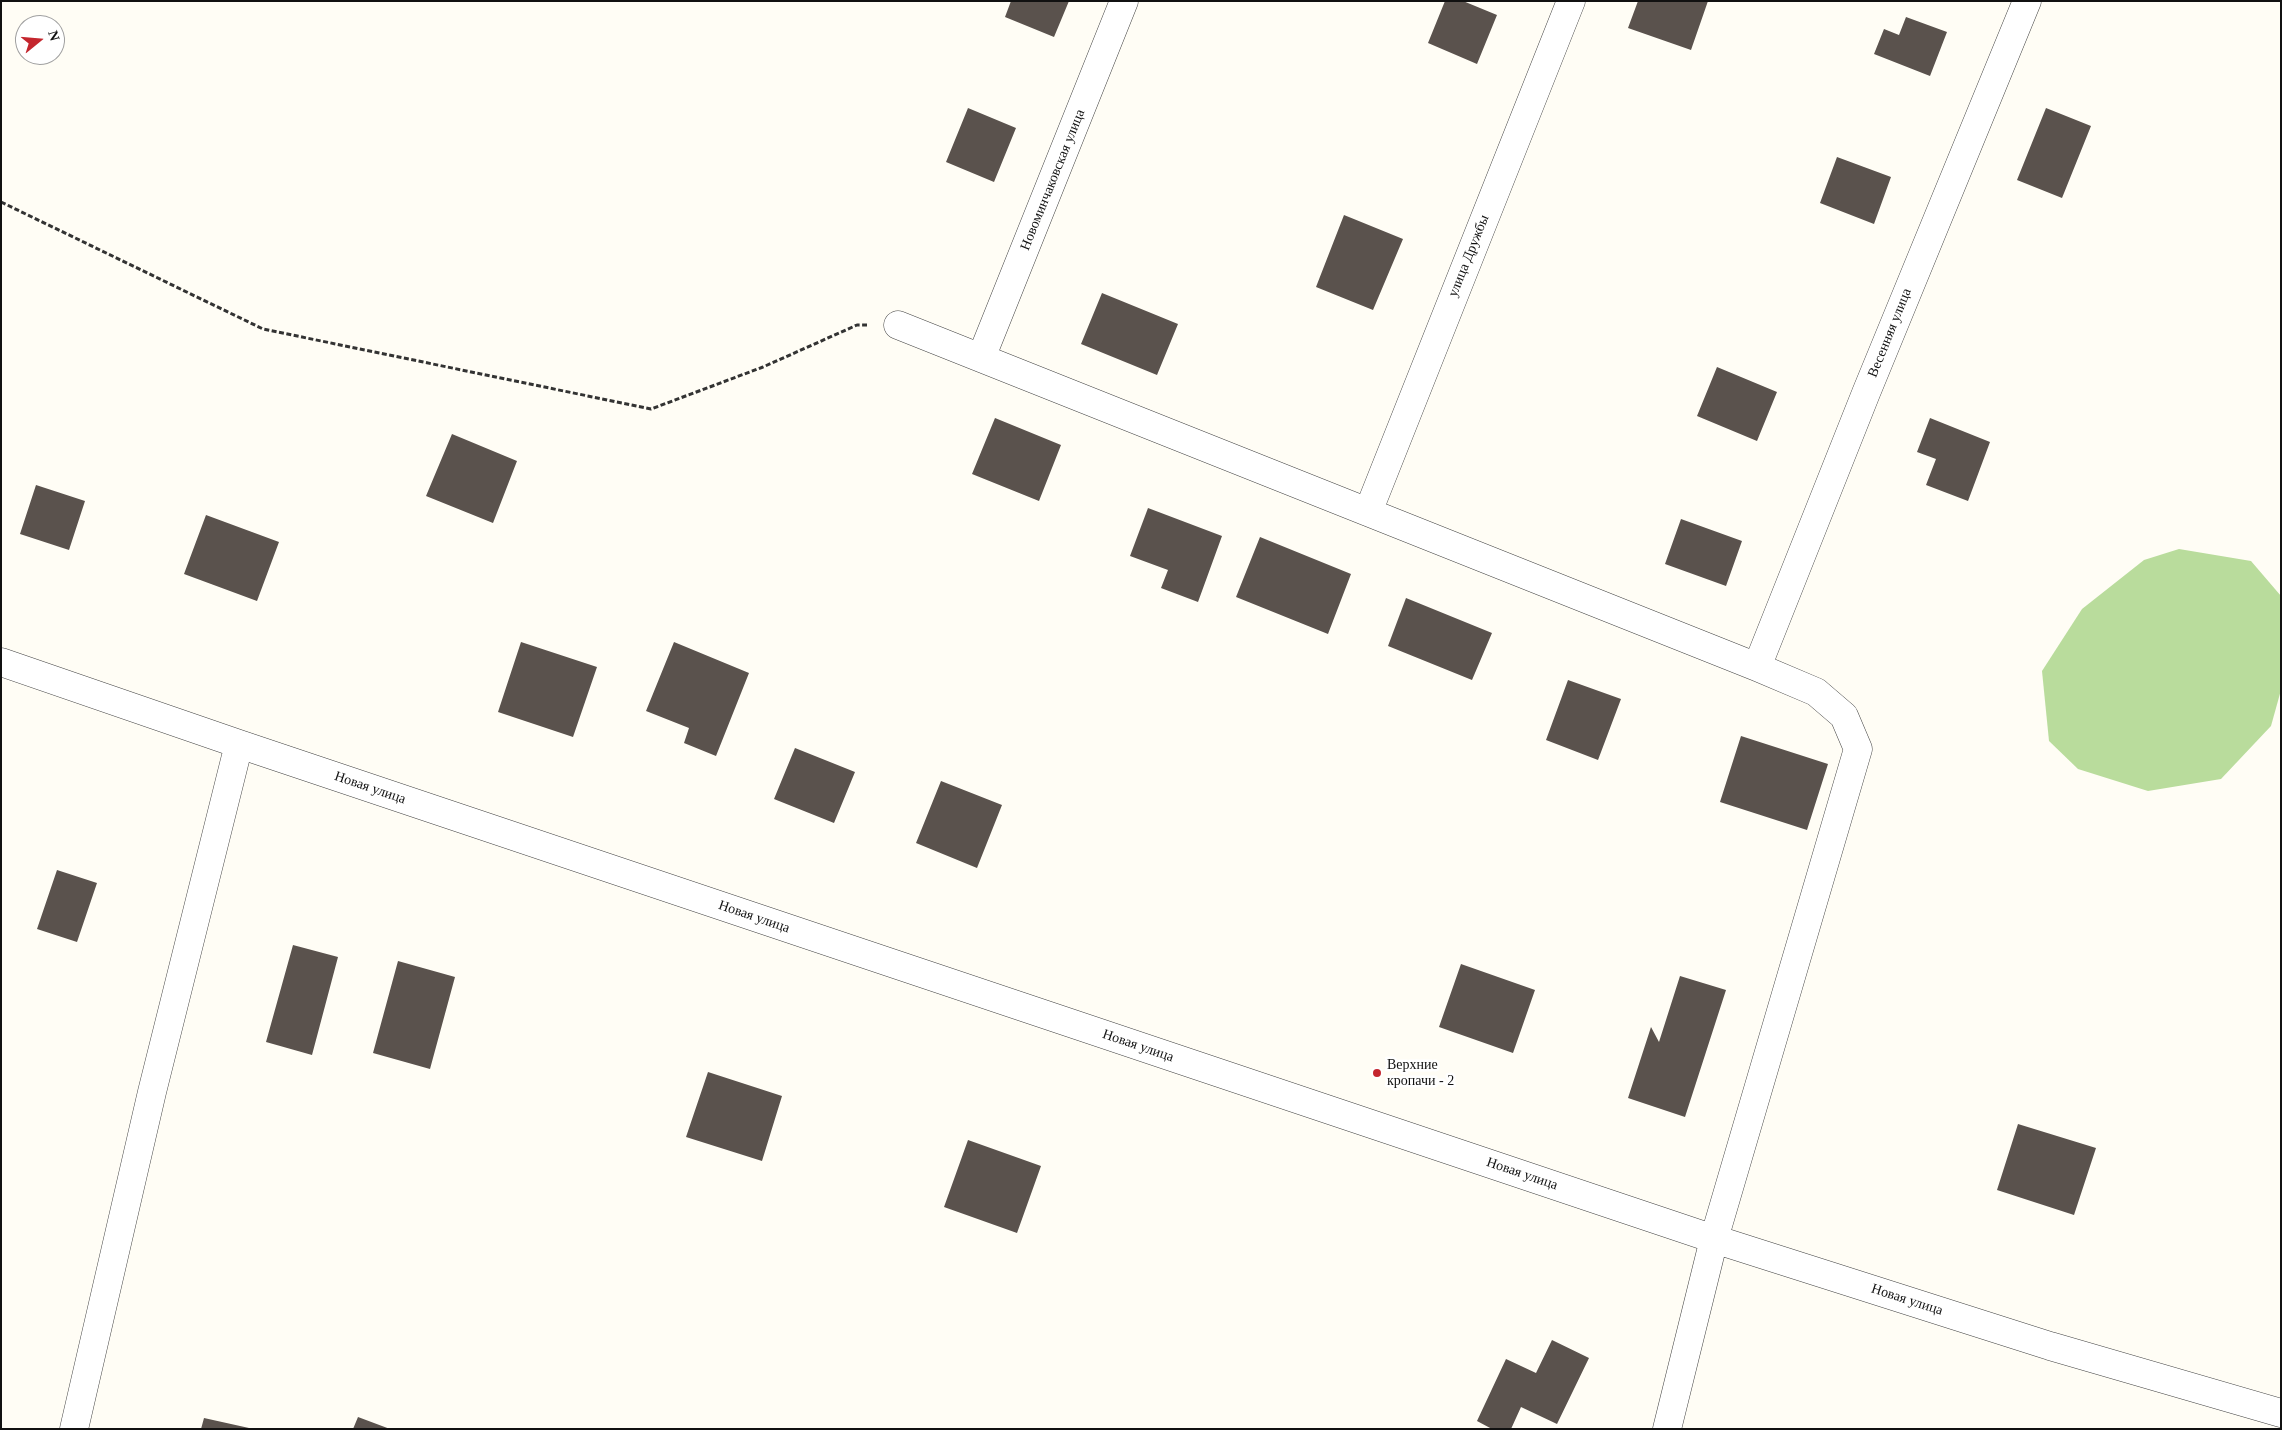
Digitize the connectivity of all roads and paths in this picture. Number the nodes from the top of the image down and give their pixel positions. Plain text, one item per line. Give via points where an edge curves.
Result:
1 (1124, 1) edge
2 (1571, 1) edge
3 (2027, 1) edge
4 (1, 202) edge
5 (898, 325) joint
6 (981, 358) junction
7 (1368, 512) junction
8 (1, 662) edge
9 (1757, 666) junction
10 (239, 744) junction
11 (1714, 1239) junction
12 (2281, 1413) edge
13 (74, 1429) edge
14 (1667, 1429) edge

1 - 6 street, Новоминчаковская улица
2 - 7 street, улица Дружбы
3 - 9 street, Весенняя улица
4 - 5 path via 263,329 652,410 763,367 857,325
5 - 6 street
6 - 7 street
7 - 9 street
8 - 10 street, Новая улица
9 - 11 street via 1816,692 1844,716 1858,749
10 - 11 street, Новая улица
10 - 13 street via 152,1092
11 - 12 street, Новая улица via 2050,1346
11 - 14 street

